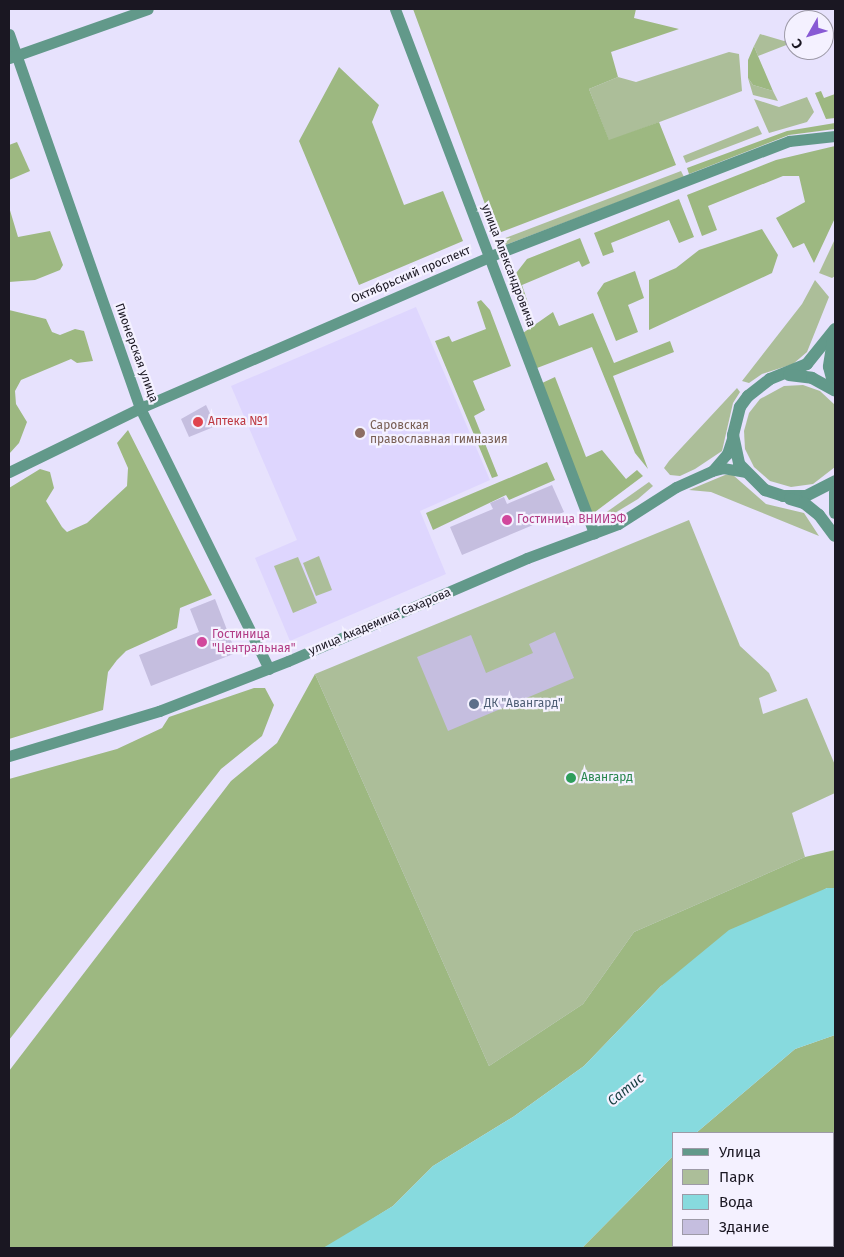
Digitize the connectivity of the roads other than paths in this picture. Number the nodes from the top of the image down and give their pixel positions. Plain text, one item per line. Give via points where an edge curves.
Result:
1 (148, 9) edge
2 (395, 9) edge
3 (9, 34) edge
4 (13, 56) edge
5 (835, 136) edge
6 (490, 256) junction
7 (835, 329) edge
8 (784, 376) junction
9 (835, 391) edge
10 (140, 408) junction
11 (732, 435) junction
12 (712, 471) junction
13 (9, 472) edge
14 (745, 472) junction
15 (835, 481) edge
16 (835, 492) edge
17 (783, 496) junction
18 (835, 513) edge
19 (594, 533) junction
20 (835, 536) edge
21 (269, 669) junction
22 (9, 756) edge

1 - 4 street
2 - 6 street, улица Александровича
3 - 4 street, Пионерская улица
4 - 10 street, Пионерская улица
5 - 6 street, Октябрьский проспект via 790,141
6 - 10 street, Октябрьский проспект
6 - 19 street, улица Александровича
7 - 8 street, улица Академика Сахарова via 807,364
7 - 9 street, улица Академика Сахарова via 829,367
8 - 9 street, улица Академика Сахарова via 812,378
8 - 11 street, улица Академика Сахарова via 764,383 748,396 740,408
10 - 13 street, Октябрьский проспект
10 - 21 street, Пионерская улица
11 - 12 street, улица Академика Сахарова via 727,454
11 - 14 street via 736,455
12 - 14 street, улица Академика Сахарова via 723,468
12 - 19 street, улица Академика Сахарова via 676,487 618,524
14 - 17 street via 758,485
15 - 17 street via 806,496
16 - 18 street
17 - 20 street via 804,503
19 - 21 street, улица Академика Сахарова
21 - 22 street, улица Академика Сахарова via 209,692

